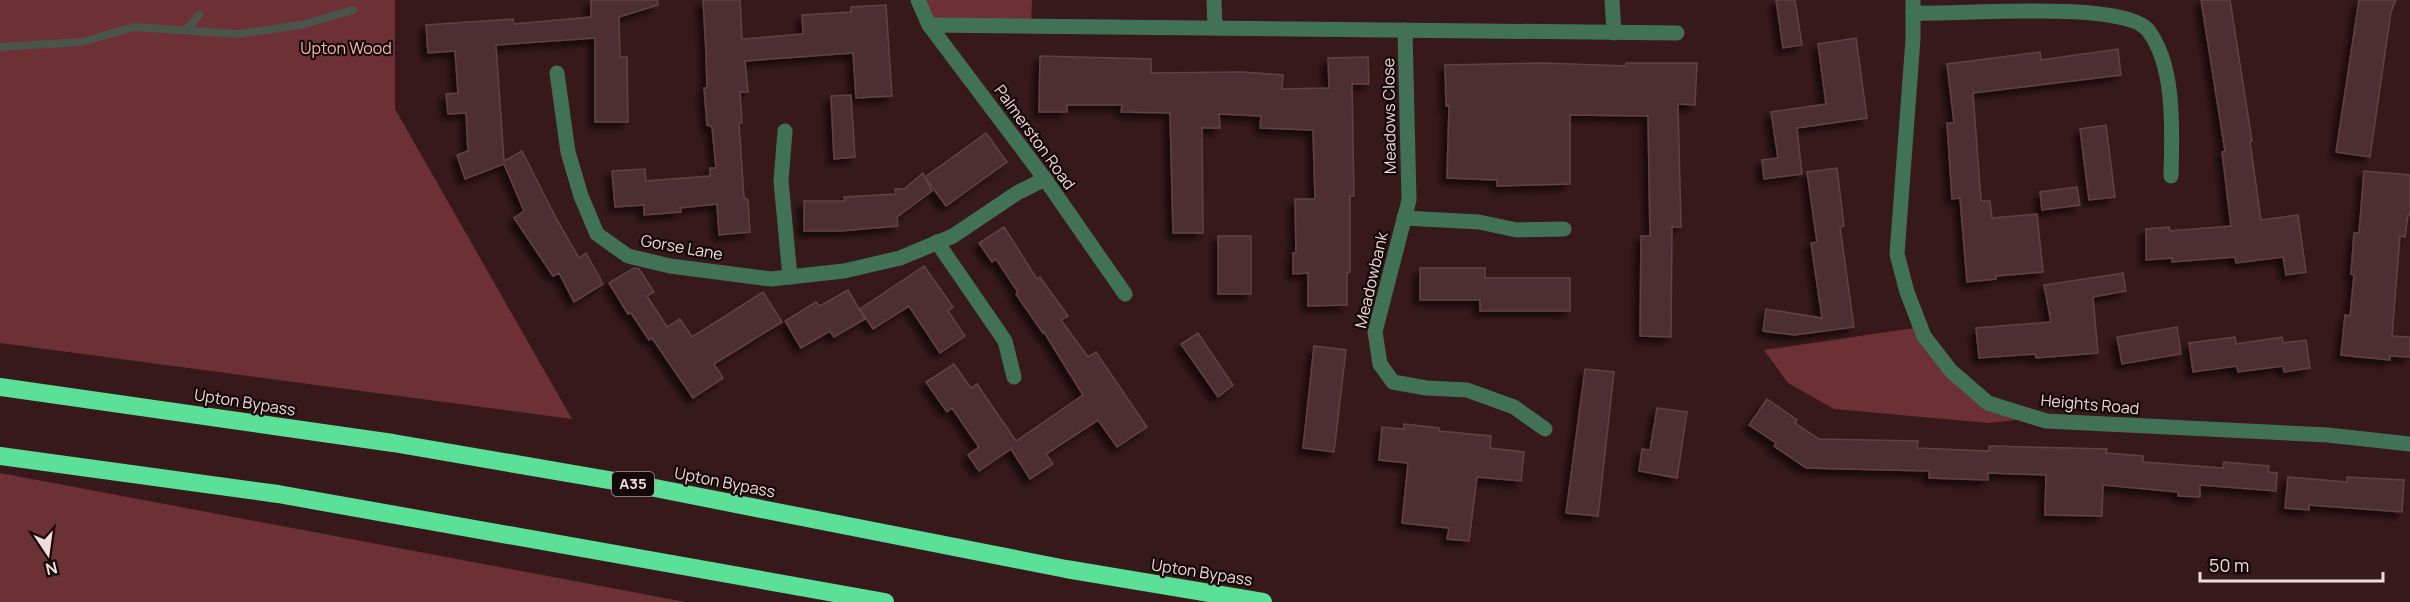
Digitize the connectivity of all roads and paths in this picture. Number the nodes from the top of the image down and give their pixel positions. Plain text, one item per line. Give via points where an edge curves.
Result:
1 (918, 0) edge
2 (1214, 0) edge
3 (1612, 0) edge
4 (1913, 6) edge
5 (929, 25) junction
6 (1215, 28) junction
7 (1405, 30) junction
8 (1614, 33) junction
9 (1677, 33) dead end
10 (558, 73) dead end
11 (785, 131) dead end
12 (2171, 176) dead end
13 (1045, 179) junction
14 (1409, 200) joint
15 (1404, 218) junction
16 (1564, 229) dead end
17 (938, 242) junction
18 (790, 277) junction
19 (1125, 294) dead end
20 (1014, 377) dead end
21 (0, 387) edge
22 (1545, 429) dead end
23 (2410, 444) edge
24 (0, 456) edge
25 (885, 602) edge
26 (1263, 602) edge

1 - 5 street, Palmerston Road
2 - 6 street
3 - 8 street
4 - 12 street via 2097,12 2145,28 2156,45 2167,81
4 - 23 street, Heights Road via 1897,254 1924,336 1950,371 1988,404 2046,421 2328,435
5 - 6 street
5 - 13 street, Palmerston Road
6 - 7 street
7 - 8 street
7 - 14 street, Meadows Close
8 - 9 street
10 - 18 street, Gorse Lane via 568,152 597,234 628,256 670,266 771,279
11 - 18 street via 781,181
13 - 17 street, Gorse Lane
13 - 19 street, Palmerston Road
14 - 15 street, Meadowbank
15 - 16 street via 1479,222 1517,230
15 - 22 street, Meadowbank via 1375,332 1380,364 1393,382 1467,390 1514,407
17 - 18 street, Gorse Lane via 900,258 844,271
17 - 20 street via 1005,341
21 - 26 highway, Upton Bypass / A35 via 393,443
24 - 25 highway via 278,494

